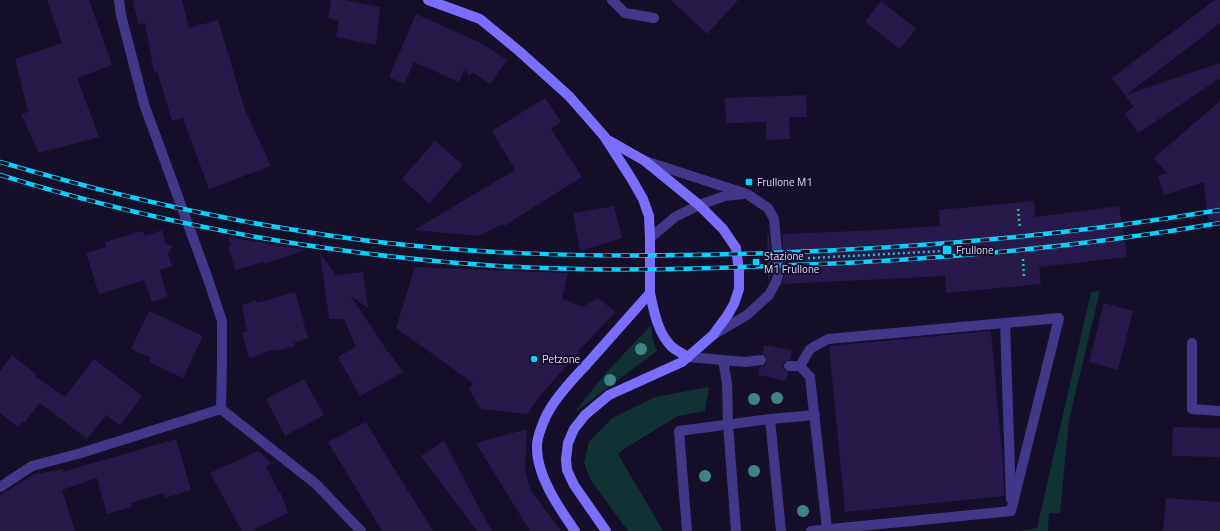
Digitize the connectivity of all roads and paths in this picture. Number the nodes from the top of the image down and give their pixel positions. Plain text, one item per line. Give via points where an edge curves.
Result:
1 (119, 0) edge
2 (428, 0) edge
3 (612, 0) edge
4 (654, 18) dead end
5 (606, 139) junction
6 (645, 161) junction
7 (747, 194) junction
8 (699, 205) junction
9 (1018, 210) dead end
10 (1020, 228) dead end
11 (650, 238) junction
12 (943, 251) dead end
13 (1023, 259) dead end
14 (778, 260) junction
15 (1024, 279) dead end
16 (650, 293) junction
17 (1005, 323) junction
18 (713, 334) junction
19 (1192, 343) dead end
20 (688, 357) junction
21 (723, 360) junction
22 (761, 360) dead end
23 (789, 366) dead end
24 (800, 366) junction
25 (221, 409) junction
26 (1220, 411) edge
27 (815, 415) junction
28 (770, 419) junction
29 (728, 424) junction
30 (0, 487) edge
31 (1011, 511) junction
32 (827, 529) junction
33 (361, 531) edge
34 (575, 531) edge
35 (606, 531) edge
36 (687, 531) edge
37 (736, 531) edge
38 (781, 531) edge
39 (812, 531) edge

1 - 25 street via 144,104 222,321
2 - 5 main road via 480,19 519,50 569,96
3 - 4 street via 626,13
5 - 6 main road
5 - 11 main road via 643,199 649,216
6 - 7 street
6 - 8 main road
7 - 8 street via 725,196
7 - 14 street via 768,208 774,219
8 - 11 street via 675,217
8 - 18 main road via 723,229 736,248 739,270 739,289 734,304
9 - 10 path
11 - 16 main road
12 - 14 path
13 - 15 path
14 - 18 street via 779,272 769,295 747,315
16 - 20 main road via 655,314 666,340 673,348
16 - 34 main road via 566,387 550,408 542,426 537,445 539,463 555,500
17 - 24 street via 828,338 810,349
17 - 31 street
17 - 31 street via 1059,318
18 - 20 main road
19 - 26 street via 1192,409
20 - 21 street
20 - 35 main road via 609,396 585,415 574,429 568,443 566,470 574,486
21 - 22 street
21 - 29 street via 727,383
23 - 24 street
24 - 27 street via 810,377
25 - 30 street via 32,466
25 - 33 street via 316,484
27 - 28 street
27 - 32 street
28 - 29 street
28 - 38 street
29 - 36 street via 679,431
29 - 37 street
31 - 32 street
32 - 39 street

